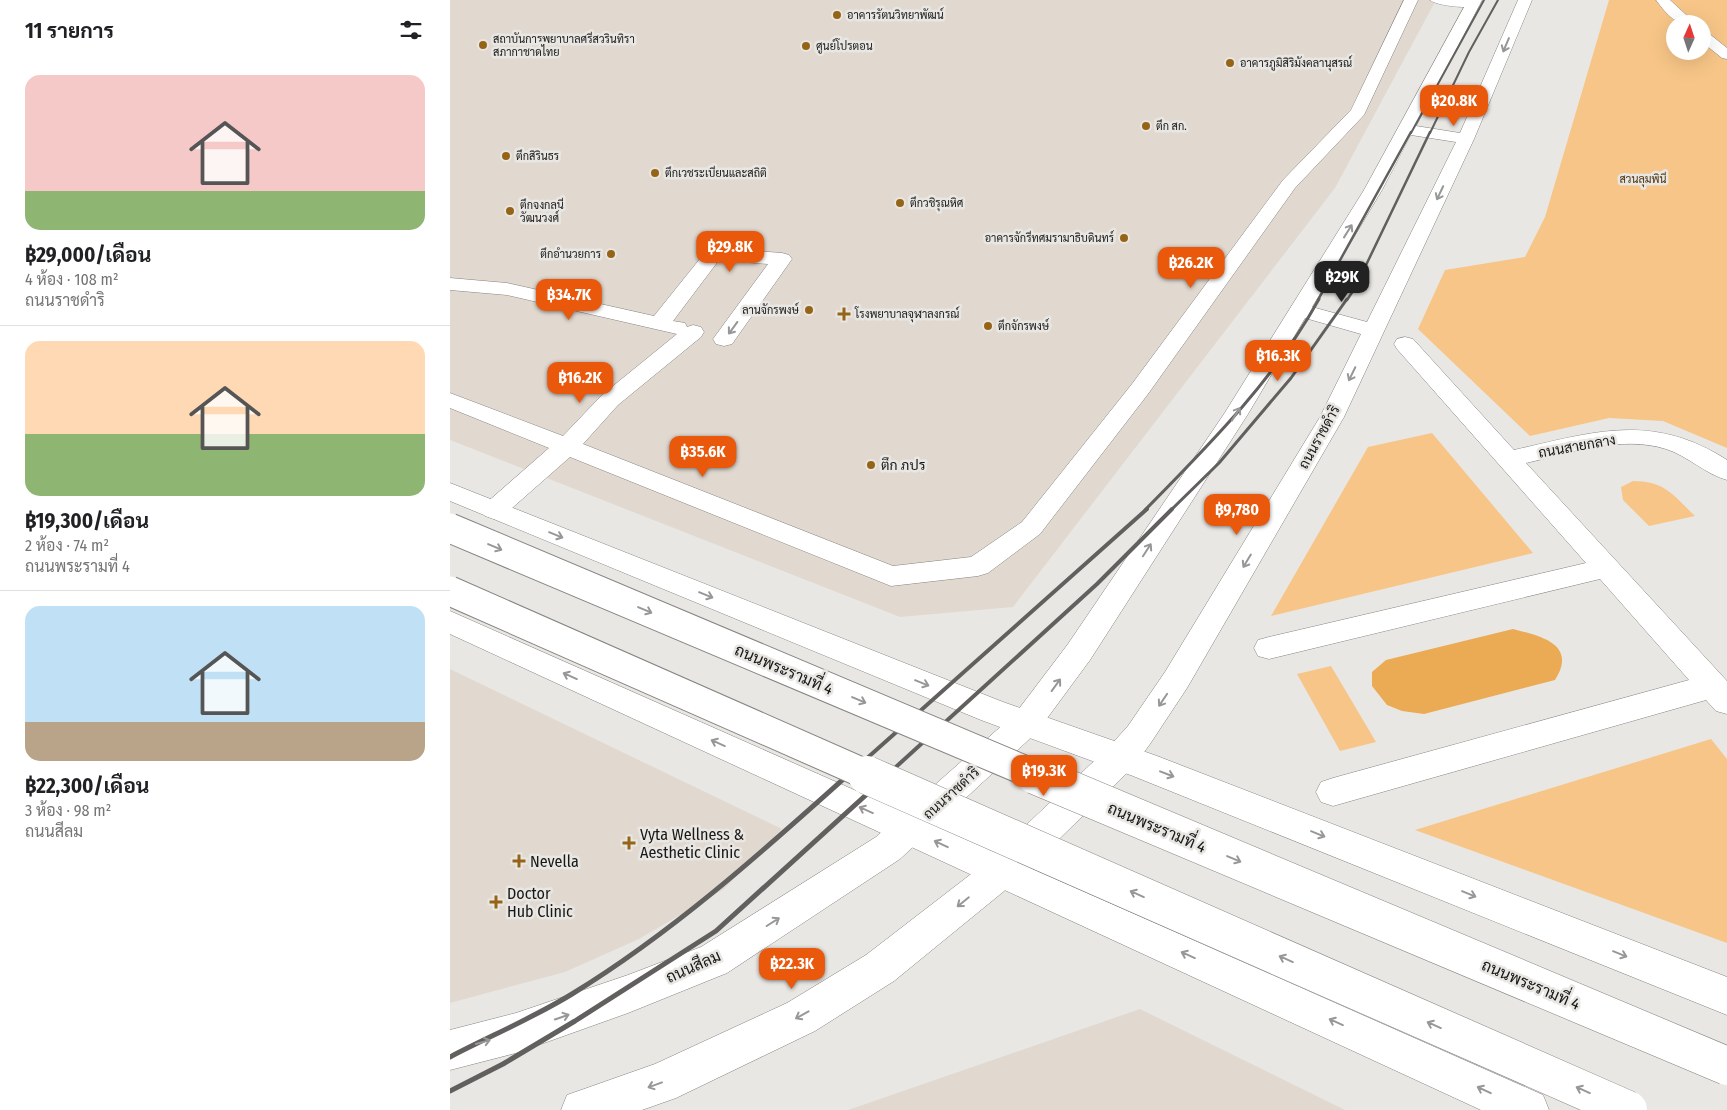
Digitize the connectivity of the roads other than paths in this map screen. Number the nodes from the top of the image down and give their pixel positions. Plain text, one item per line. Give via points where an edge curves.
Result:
1 (1411, 0) edge
2 (1437, 0) edge
3 (1525, 0) edge
4 (1663, 0) edge
5 (1474, 2) edge
6 (1677, 15) edge
7 (1711, 42) edge
8 (1727, 55) edge
9 (1406, 129) junction
10 (1466, 139) junction
11 (450, 284) edge
12 (1300, 310) junction
13 (660, 324) junction
14 (1374, 330) junction
15 (724, 339) dead end
16 (1405, 344) dead end
17 (450, 400) edge
18 (567, 446) junction
19 (1509, 459) junction
20 (1727, 472) edge
21 (450, 491) edge
22 (494, 510) junction
23 (450, 528) edge
24 (1606, 568) junction
25 (450, 591) edge
26 (450, 622) edge
27 (1269, 648) dead end
28 (1720, 694) edge
29 (1026, 723) junction
30 (1121, 757) junction
31 (1333, 792) dead end
32 (911, 829) junction
33 (1001, 872) junction
34 (1727, 996) edge
35 (450, 1050) edge
36 (1727, 1066) edge
37 (582, 1110) edge
38 (1528, 1110) edge
39 (1628, 1110) edge

1 - 18 main road via 1358,112 1289,184 1140,389 1031,528 978,566 891,576
2 - 5 main road
3 -> 10 main road, ถนนราชดำริ
4 - 6 main road
5 - 9 main road, ถนนราชดำริ
7 - 8 main road
9 - 10 main road
12 -> 9 main road, ถนนราชดำริ
10 -> 14 main road, ถนนราชดำริ
11 - 13 main road via 507,289
12 - 14 main road
29 -> 12 main road, ถนนราชดำริ via 1079,652 1236,414
13 -> 15 main road via 714,254 782,259
13 - 18 main road via 694,332 610,400
14 -> 30 main road, ถนนราชดำริ via 1332,417 1176,680
16 - 19 main road
17 - 18 main road
18 - 22 main road
19 - 20 main road, ถนนสายกลาง via 1606,438 1641,438 1671,443 1704,456
19 - 24 main road
21 - 22 main road
22 -> 29 main road
23 -> 36 main road, ถนนพระรามที่ 4, bridge
24 - 27 main road
24 - 28 main road
39 -> 25 main road, bridge
32 -> 26 main road
28 - 31 main road
29 - 30 main road
29 - 32 main road, ถนนราชดำริ
30 - 33 main road, ถนนราชดำริ
30 -> 34 main road
33 -> 32 main road
35 -> 32 main road, ถนนสีลม via 516,1033 714,960 888,848
33 -> 37 main road via 880,968 801,1016 661,1083
38 -> 33 main road

